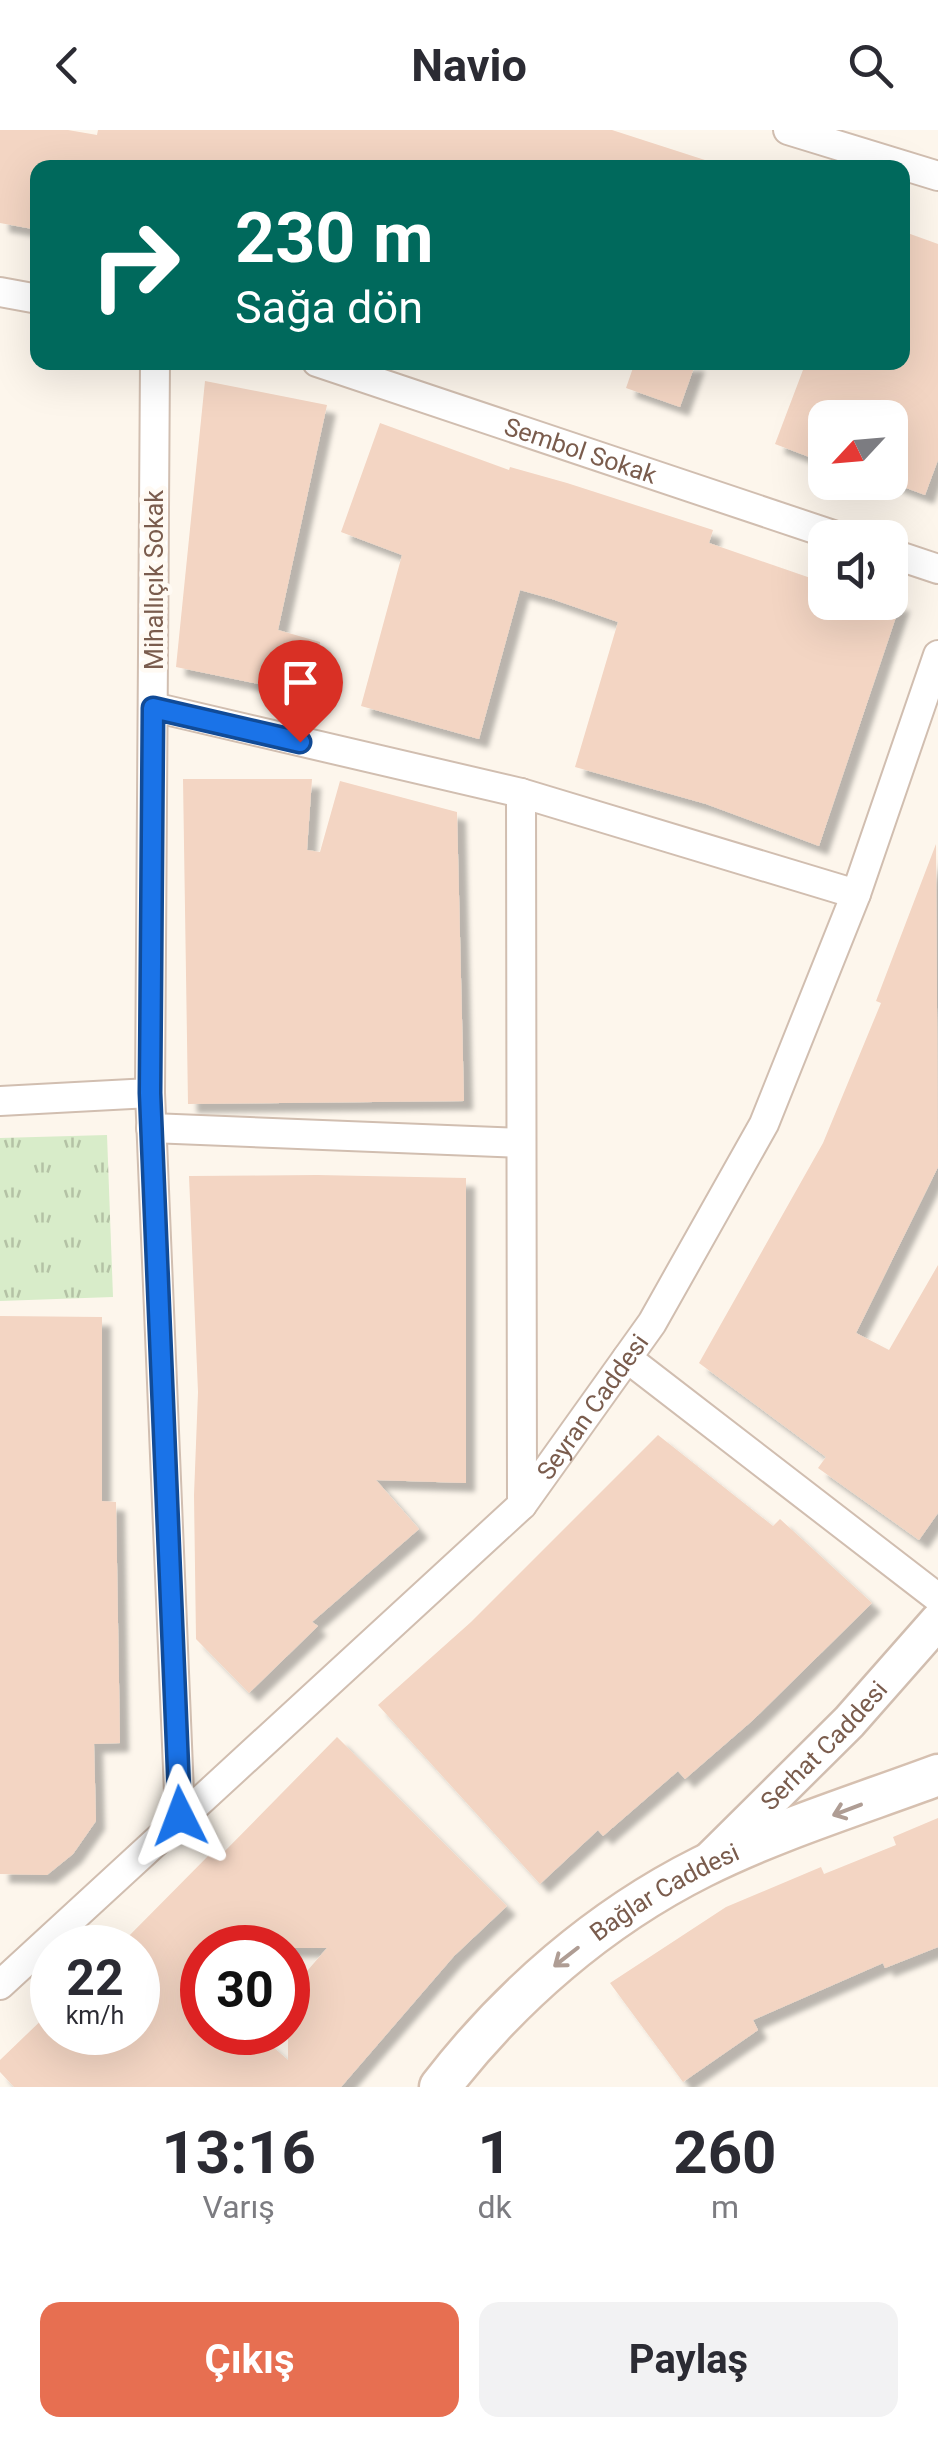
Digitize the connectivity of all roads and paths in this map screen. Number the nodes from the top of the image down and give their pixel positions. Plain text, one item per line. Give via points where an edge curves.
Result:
1 (788, 130) edge
2 (886, 160) edge
3 (910, 167) edge
4 (938, 176) edge
5 (0, 292) edge
6 (30, 298) edge
7 (154, 370) edge
8 (341, 370) edge
9 (808, 527) edge
10 (908, 559) edge
11 (938, 568) edge
12 (938, 655) edge
13 (153, 708) junction
14 (521, 794) junction
15 (856, 894) junction
16 (150, 1093) junction
17 (0, 1101) edge
18 (151, 1128) junction
19 (521, 1142) junction
20 (627, 1358) junction
21 (522, 1505) junction
22 (938, 1598) edge
23 (938, 1622) edge
24 (938, 1775) edge
25 (180, 1816) junction
26 (705, 1865) junction
27 (0, 1985) edge
28 (440, 2087) edge

1 - 2 street
3 - 4 street
5 - 6 street
7 - 13 street, Mihallıçık Sokak
8 - 9 street, Sembol Sokak
10 - 11 street
12 - 15 street, Seyran Caddesi
13 - 14 street
13 - 16 street, Mihallıçık Sokak
14 - 15 street
14 - 19 street
15 - 20 street, Seyran Caddesi via 764,1124
16 - 17 street
16 - 18 street, Mihallıçık Sokak
18 - 19 street
18 - 25 street, Mihallıçık Sokak
19 - 21 street
20 - 21 street, Seyran Caddesi
20 - 22 street
21 - 25 street, Seyran Caddesi
23 - 26 street, Serhat Caddesi
24 -> 26 main road, Bağlar Caddesi
25 - 27 street, Seyran Caddesi
26 -> 28 main road, Bağlar Caddesi via 558,1962

